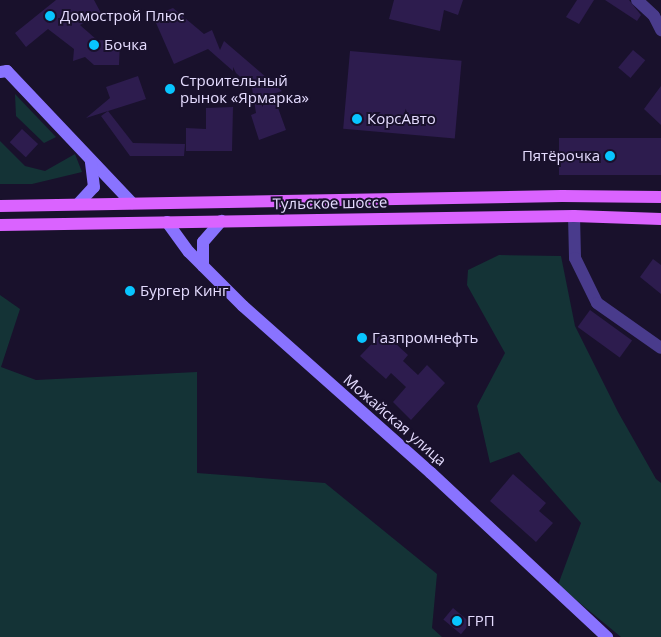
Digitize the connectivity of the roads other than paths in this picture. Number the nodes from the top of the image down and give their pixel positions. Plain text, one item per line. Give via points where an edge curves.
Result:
1 (637, 0) edge
2 (661, 30) edge
3 (2, 69) edge
4 (91, 161) junction
5 (661, 197) edge
6 (132, 203) junction
7 (78, 204) junction
8 (0, 206) edge
9 (574, 216) junction
10 (661, 219) edge
11 (221, 221) junction
12 (167, 222) junction
13 (0, 225) edge
14 (203, 266) junction
15 (661, 348) edge
16 (607, 637) edge

1 - 2 street via 654,16
3 - 4 street
4 - 6 street
4 - 7 street via 94,187
5 - 6 main road, Тульское шоссе
6 - 7 main road, Тульское шоссе
7 - 8 main road, Тульское шоссе
9 - 10 main road, Тульское шоссе
9 - 11 main road, Тульское шоссе
9 - 15 street via 575,258 597,303
11 - 12 main road, Тульское шоссе
11 - 14 street via 203,242
12 - 13 main road, Тульское шоссе
12 - 14 street, Можайская улица
14 - 16 street, Можайская улица

